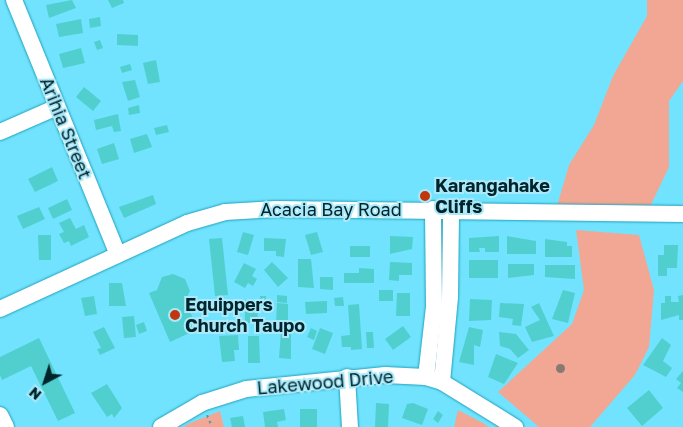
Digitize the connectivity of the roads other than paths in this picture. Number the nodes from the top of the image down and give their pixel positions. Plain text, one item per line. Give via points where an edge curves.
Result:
1 (14, 0) edge
2 (57, 107) junction
3 (0, 132) edge
4 (433, 210) junction
5 (451, 210) junction
6 (683, 214) edge
7 (118, 255) junction
8 (434, 268) junction
9 (451, 268) junction
10 (0, 309) edge
11 (440, 329) junction
12 (347, 377) junction
13 (426, 377) junction
14 (442, 382) junction
15 (0, 415) edge
16 (6, 427) edge
17 (161, 427) edge
18 (350, 427) edge
19 (515, 427) edge

1 - 2 street, Arihia Street
2 - 3 street
2 - 7 street, Arihia Street
4 - 5 street, Acacia Bay Road
4 - 7 street, Acacia Bay Road via 225,212 187,223
4 - 8 street
5 - 6 street, Acacia Bay Road
5 - 9 street
7 - 10 street, Acacia Bay Road
8 - 9 street
8 - 11 street
9 - 11 street
11 - 13 street
11 - 14 street
12 - 13 street, Lakewood Drive
12 - 17 street, Lakewood Drive via 231,393 202,403
12 - 18 street
13 - 14 street, Lakewood Drive
14 - 19 street, Lakewood Drive
15 - 16 street

